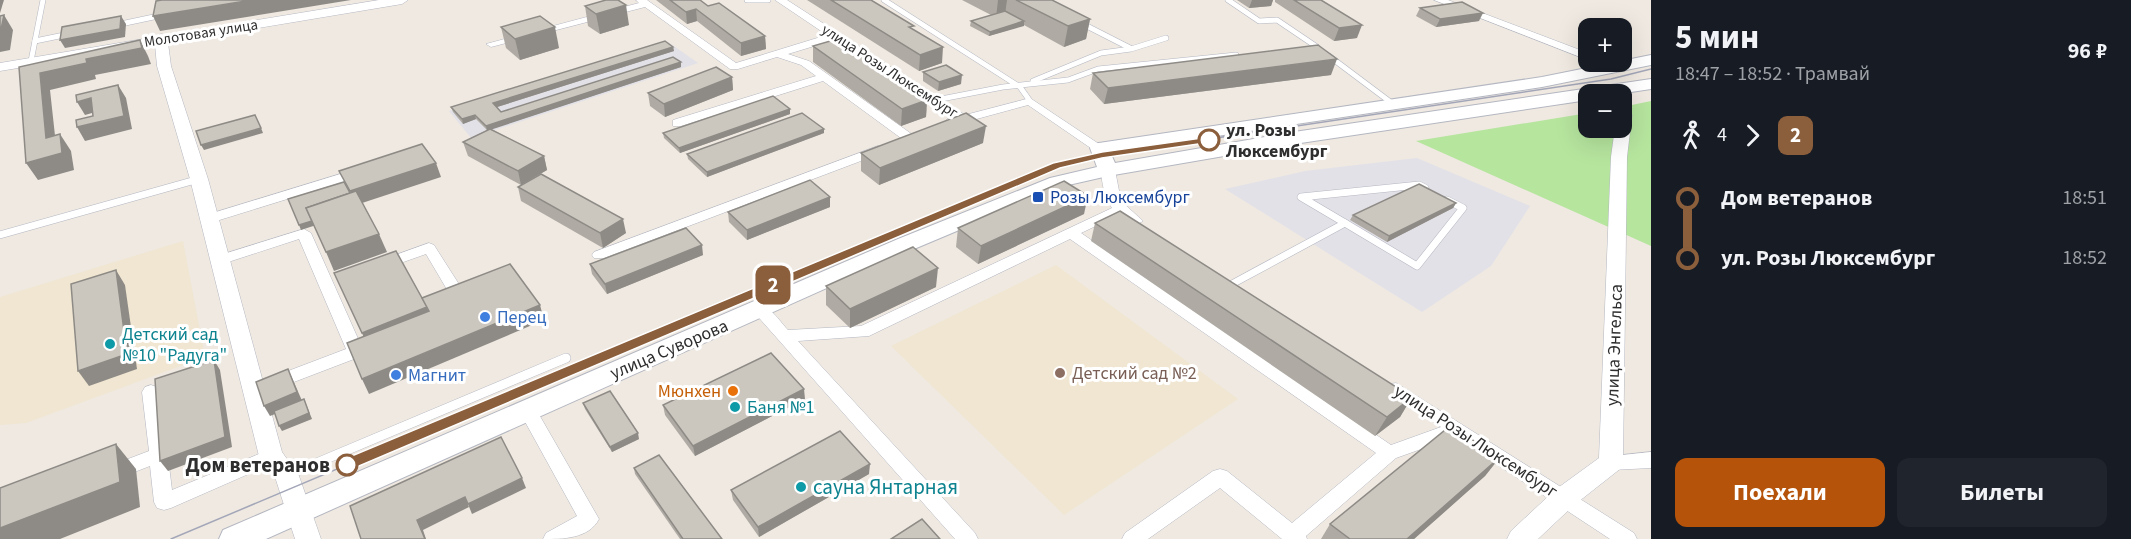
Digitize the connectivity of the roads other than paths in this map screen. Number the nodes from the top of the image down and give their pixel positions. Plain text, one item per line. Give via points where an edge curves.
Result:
1 (43, 0) edge
2 (402, 0) edge
3 (747, 0) edge
4 (768, 0) edge
5 (780, 0) edge
6 (884, 0) edge
7 (1228, 0) edge
8 (1439, 0) edge
9 (643, 2) edge
10 (172, 14) edge
11 (1073, 19) edge
12 (104, 27) edge
13 (81, 32) edge
14 (836, 36) junction
15 (161, 38) junction
16 (1166, 38) dead end
17 (35, 41) junction
18 (491, 44) dead end
19 (1317, 47) junction
20 (1307, 48) edge
21 (1131, 49) junction
22 (1578, 53) edge
23 (778, 54) junction
24 (1241, 55) edge
25 (1651, 60) edge
26 (31, 61) junction
27 (1632, 64) edge
28 (0, 67) edge
29 (1592, 72) edge
30 (824, 77) junction
31 (1651, 84) edge
32 (1020, 87) junction
33 (1632, 88) edge
34 (1578, 97) edge
35 (936, 100) junction
36 (1030, 101) junction
37 (1393, 104) junction
38 (962, 118) junction
39 (677, 123) dead end
40 (941, 126) edge
41 (1621, 138) edge
42 (1104, 159) junction
43 (375, 168) edge
44 (199, 179) junction
45 (1119, 210) junction
46 (208, 219) junction
47 (1345, 223) junction
48 (1147, 228) edge
49 (1071, 233) junction
50 (0, 234) edge
51 (599, 255) dead end
52 (219, 260) junction
53 (361, 272) edge
54 (1228, 280) joint
55 (454, 289) edge
56 (1252, 296) edge
57 (760, 310) junction
58 (783, 336) junction
59 (566, 358) dead end
60 (1379, 378) edge
61 (151, 392) dead end
62 (254, 392) junction
63 (526, 409) junction
64 (1457, 429) junction
65 (1389, 453) junction
66 (159, 455) junction
67 (271, 456) junction
68 (1651, 460) edge
69 (1611, 462) junction
70 (287, 476) junction
71 (96, 479) edge
72 (1564, 498) junction
73 (300, 511) junction
74 (1295, 537) edge
75 (234, 539) edge
76 (308, 539) edge
77 (554, 539) edge
78 (968, 539) edge
79 (1132, 539) edge
80 (1520, 539) edge
81 (1627, 539) edge

1 - 17 lane
2 - 15 street, Молотовая улица
3 - 4 lane
5 - 14 street, улица Розы Люксембург
6 - 32 lane
7 - 19 lane via 1259,21 1277,20
8 - 22 street
9 - 18 street
9 - 23 street via 734,67
10 - 12 lane
11 - 21 lane
13 - 17 lane
14 - 23 street
14 - 35 street, улица Розы Люксембург
15 - 26 street, Молотовая улица
15 - 44 street via 164,66
16 - 21 lane
17 - 26 lane
19 - 20 lane
19 - 37 lane
21 - 32 lane via 1101,53
23 - 30 street via 805,63
24 - 32 lane via 1098,69 1068,80
25 - 27 main road
26 - 28 street, Молотовая улица
29 - 37 main road
30 - 39 street
30 - 51 street via 903,140
31 - 33 main road
32 - 35 lane
32 - 36 lane
34 - 42 main road via 1294,138
35 - 38 street, улица Розы Люксембург
36 - 38 street, улица Розы Люксембург
36 - 42 street
37 - 42 main road
38 - 40 street
41 - 69 street, улица Энгельса
42 - 45 street via 1108,190
42 - 57 main road, улица Суворова
43 - 46 street
44 - 46 street
44 - 50 lane
45 - 48 street
45 - 49 street
46 - 52 street
47 - 47 lane via 1301,197 1419,185 1463,208 1417,266
47 - 54 lane
49 - 58 street via 863,332
49 - 65 street
52 - 62 street
52 - 62 street via 304,232 333,283 356,352
53 - 55 street via 429,248
54 - 56 street
57 - 58 street
57 - 63 main road, улица Суворова
58 - 78 street
59 - 70 lane
60 - 64 street, улица Розы Люксембург
61 - 66 street
62 - 67 street
63 - 73 main road, улица Суворова
63 - 77 street via 589,519
64 - 65 street
64 - 72 street, улица Розы Люксембург
65 - 74 street
66 - 67 street via 164,502
66 - 71 street
67 - 70 street
68 - 69 street
69 - 72 street
70 - 73 street
72 - 80 street
72 - 81 street, улица Розы Люксембург
73 - 75 main road, улица Суворова
73 - 76 street
74 - 79 street via 1220,477

